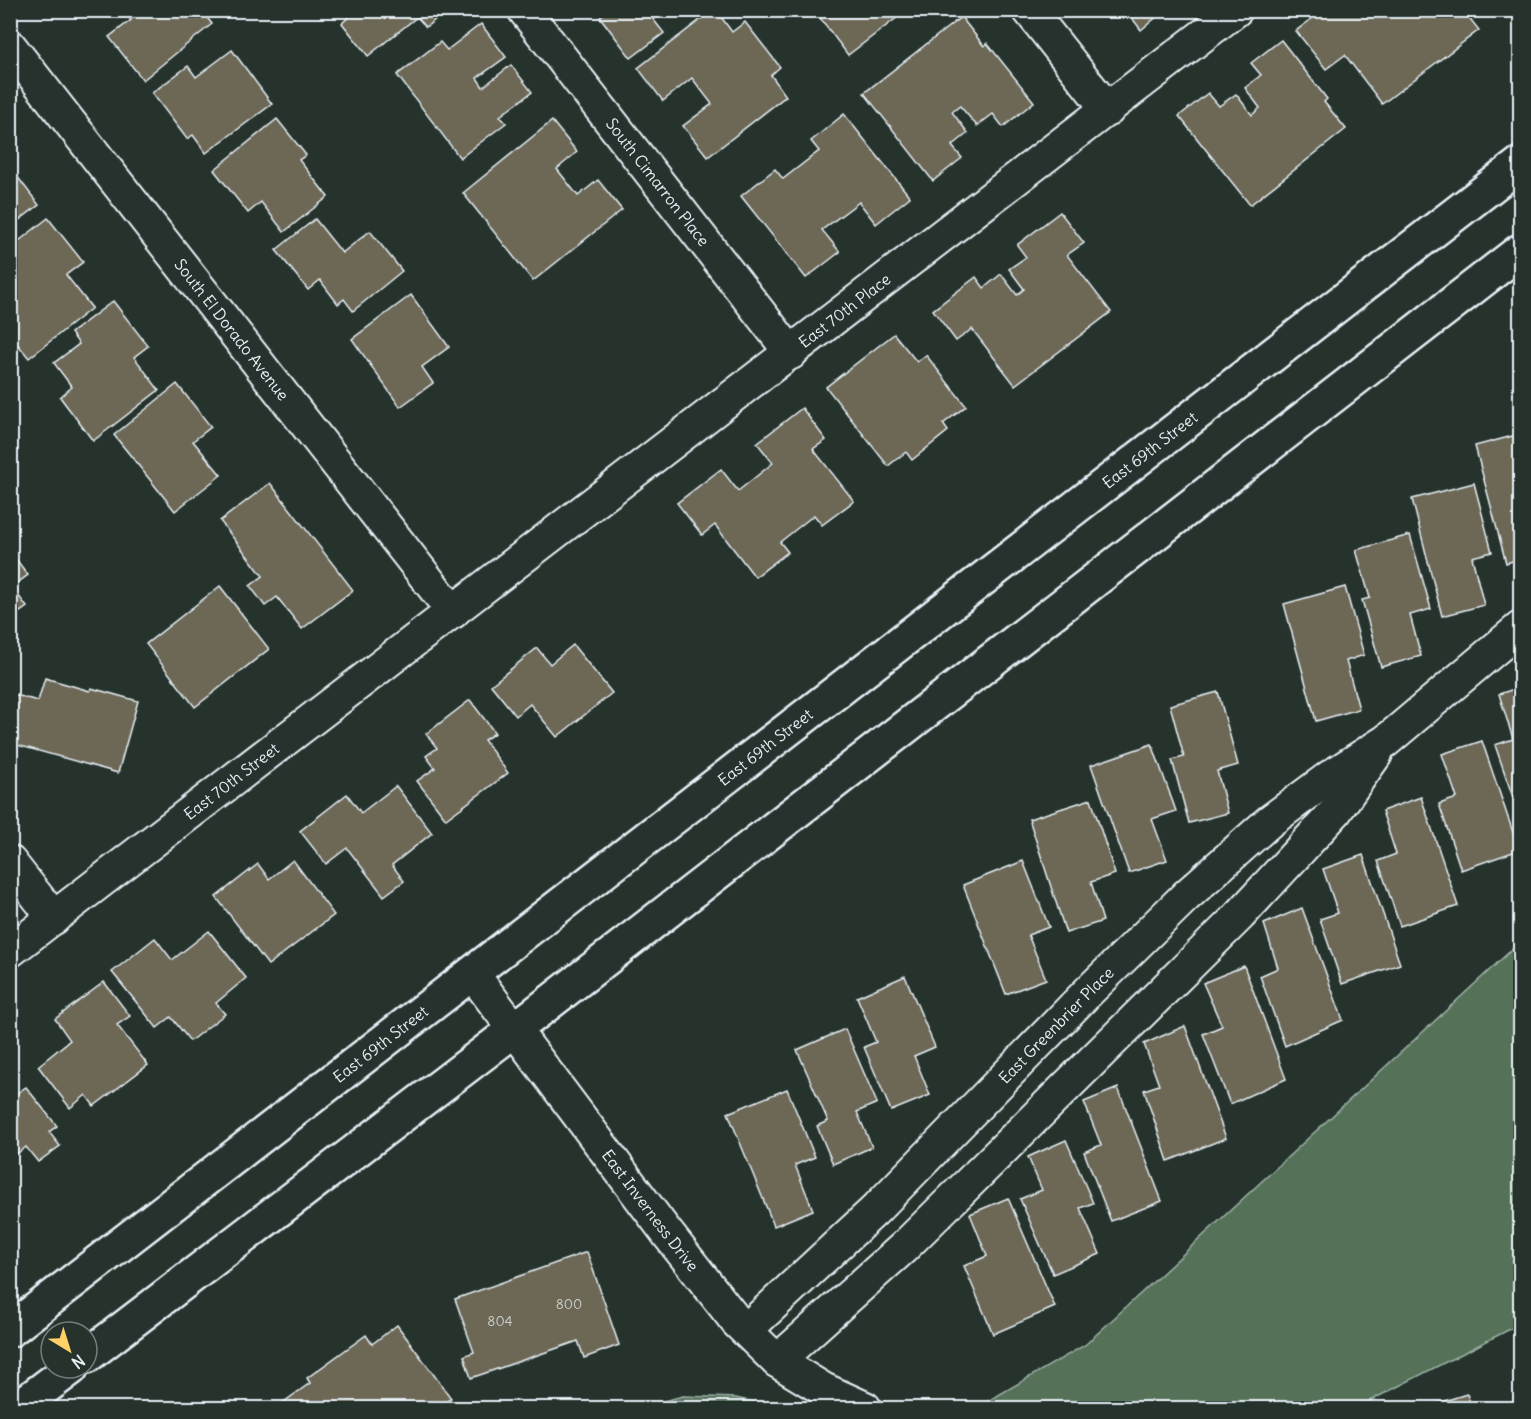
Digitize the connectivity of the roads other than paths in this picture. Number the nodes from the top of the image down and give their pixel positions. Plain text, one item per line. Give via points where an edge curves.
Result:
1 (524, 10) edge
2 (1029, 10) edge
3 (1236, 10) edge
4 (10, 46) edge
5 (1108, 110) junction
6 (1521, 164) edge
7 (1521, 251) edge
8 (791, 353) junction
9 (453, 612) junction
10 (1521, 628) edge
11 (1386, 741) junction
12 (10, 862) edge
13 (54, 918) junction
14 (10, 951) edge
15 (472, 973) junction
16 (514, 1030) junction
17 (10, 1330) edge
18 (746, 1330) junction
19 (99, 1347) edge
20 (777, 1361) junction
21 (55, 1380) edge
22 (18, 1408) edge
23 (865, 1408) edge

1 - 8 street, South Cimarron Place
2 - 5 street
3 - 5 street, East 70th Place
4 - 9 street, South El Dorado Avenue
5 - 8 street, East 70th Place
6 - 15 main road, East 69th Street
7 - 16 main road
8 - 9 street, East 70th Place
9 - 13 street, East 70th Street
10 - 11 street, East Greenbrier Place
11 - 18 street, East Greenbrier Place via 1270,821 1186,896 874,1211
11 - 20 street, East Greenbrier Place via 1335,812 1240,915 903,1248
12 - 13 street
13 - 14 street, East 70th Street
15 - 16 street, East Inverness Drive
15 - 17 main road, East 69th Street
16 - 18 street, East Inverness Drive via 667,1233
16 - 19 main road
18 - 20 street, East Inverness Drive
20 - 23 street, East Inverness Drive via 823,1389
21 - 22 main road

